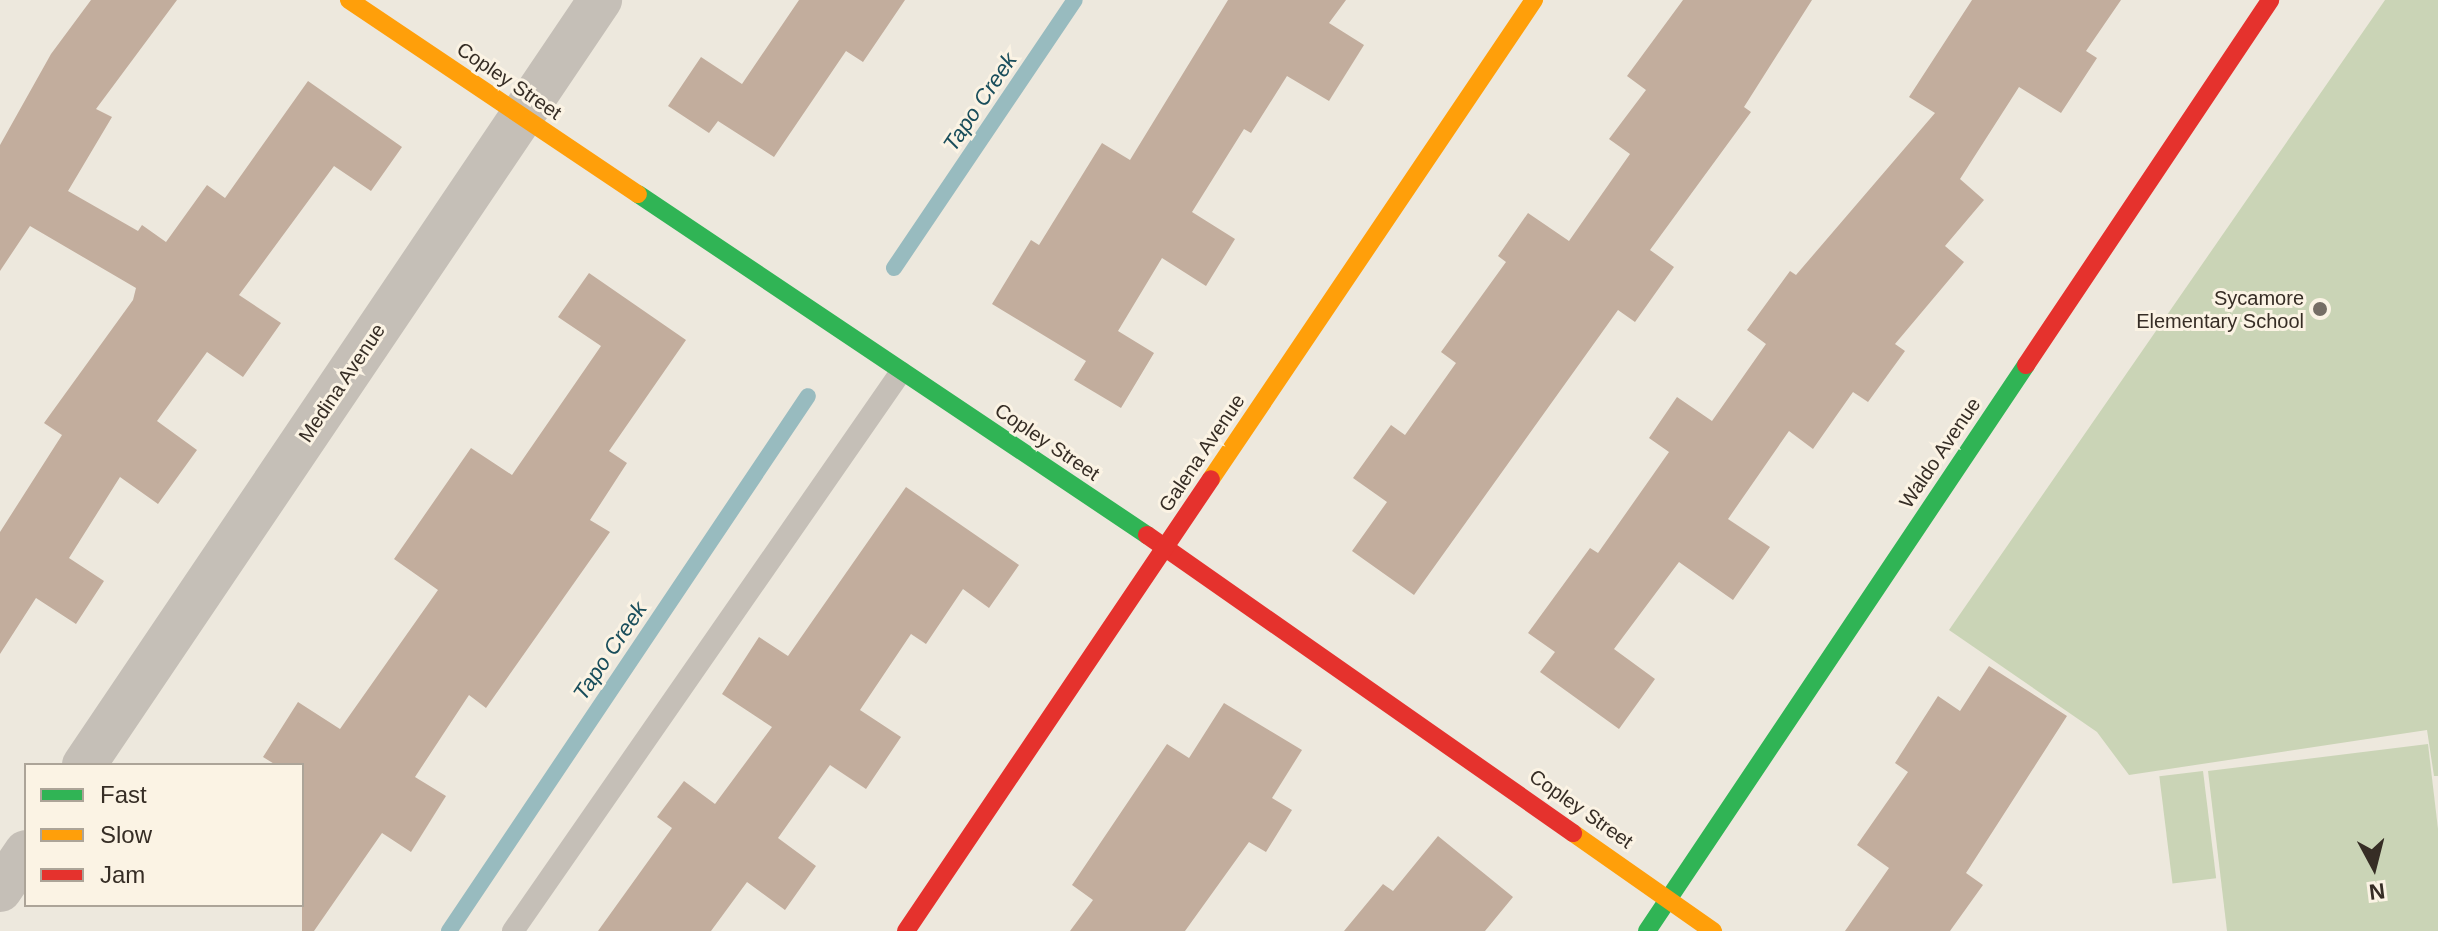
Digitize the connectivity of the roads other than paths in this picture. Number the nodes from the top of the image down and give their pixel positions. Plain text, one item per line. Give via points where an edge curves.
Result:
1 (349, 0) edge
2 (600, 0) edge
3 (1534, 0) edge
4 (2270, 0) edge
5 (522, 116) junction
6 (901, 372) junction
7 (1165, 547) junction
8 (85, 763) edge
9 (24, 855) edge
10 (0, 890) edge
11 (1669, 897) junction
12 (513, 931) edge
13 (906, 931) edge
14 (1647, 931) edge
15 (1713, 931) edge

1 - 5 street, Copley Street
2 - 5 street, Medina Avenue
3 - 7 street, Galena Avenue
4 - 11 street, Waldo Avenue
5 - 6 street, Copley Street
5 - 8 street, Medina Avenue
6 - 7 street, Copley Street
6 - 12 lane
7 - 11 street, Copley Street
7 - 13 street, Galena Avenue
9 - 10 street
11 - 14 street, Waldo Avenue
11 - 15 street, Copley Street

